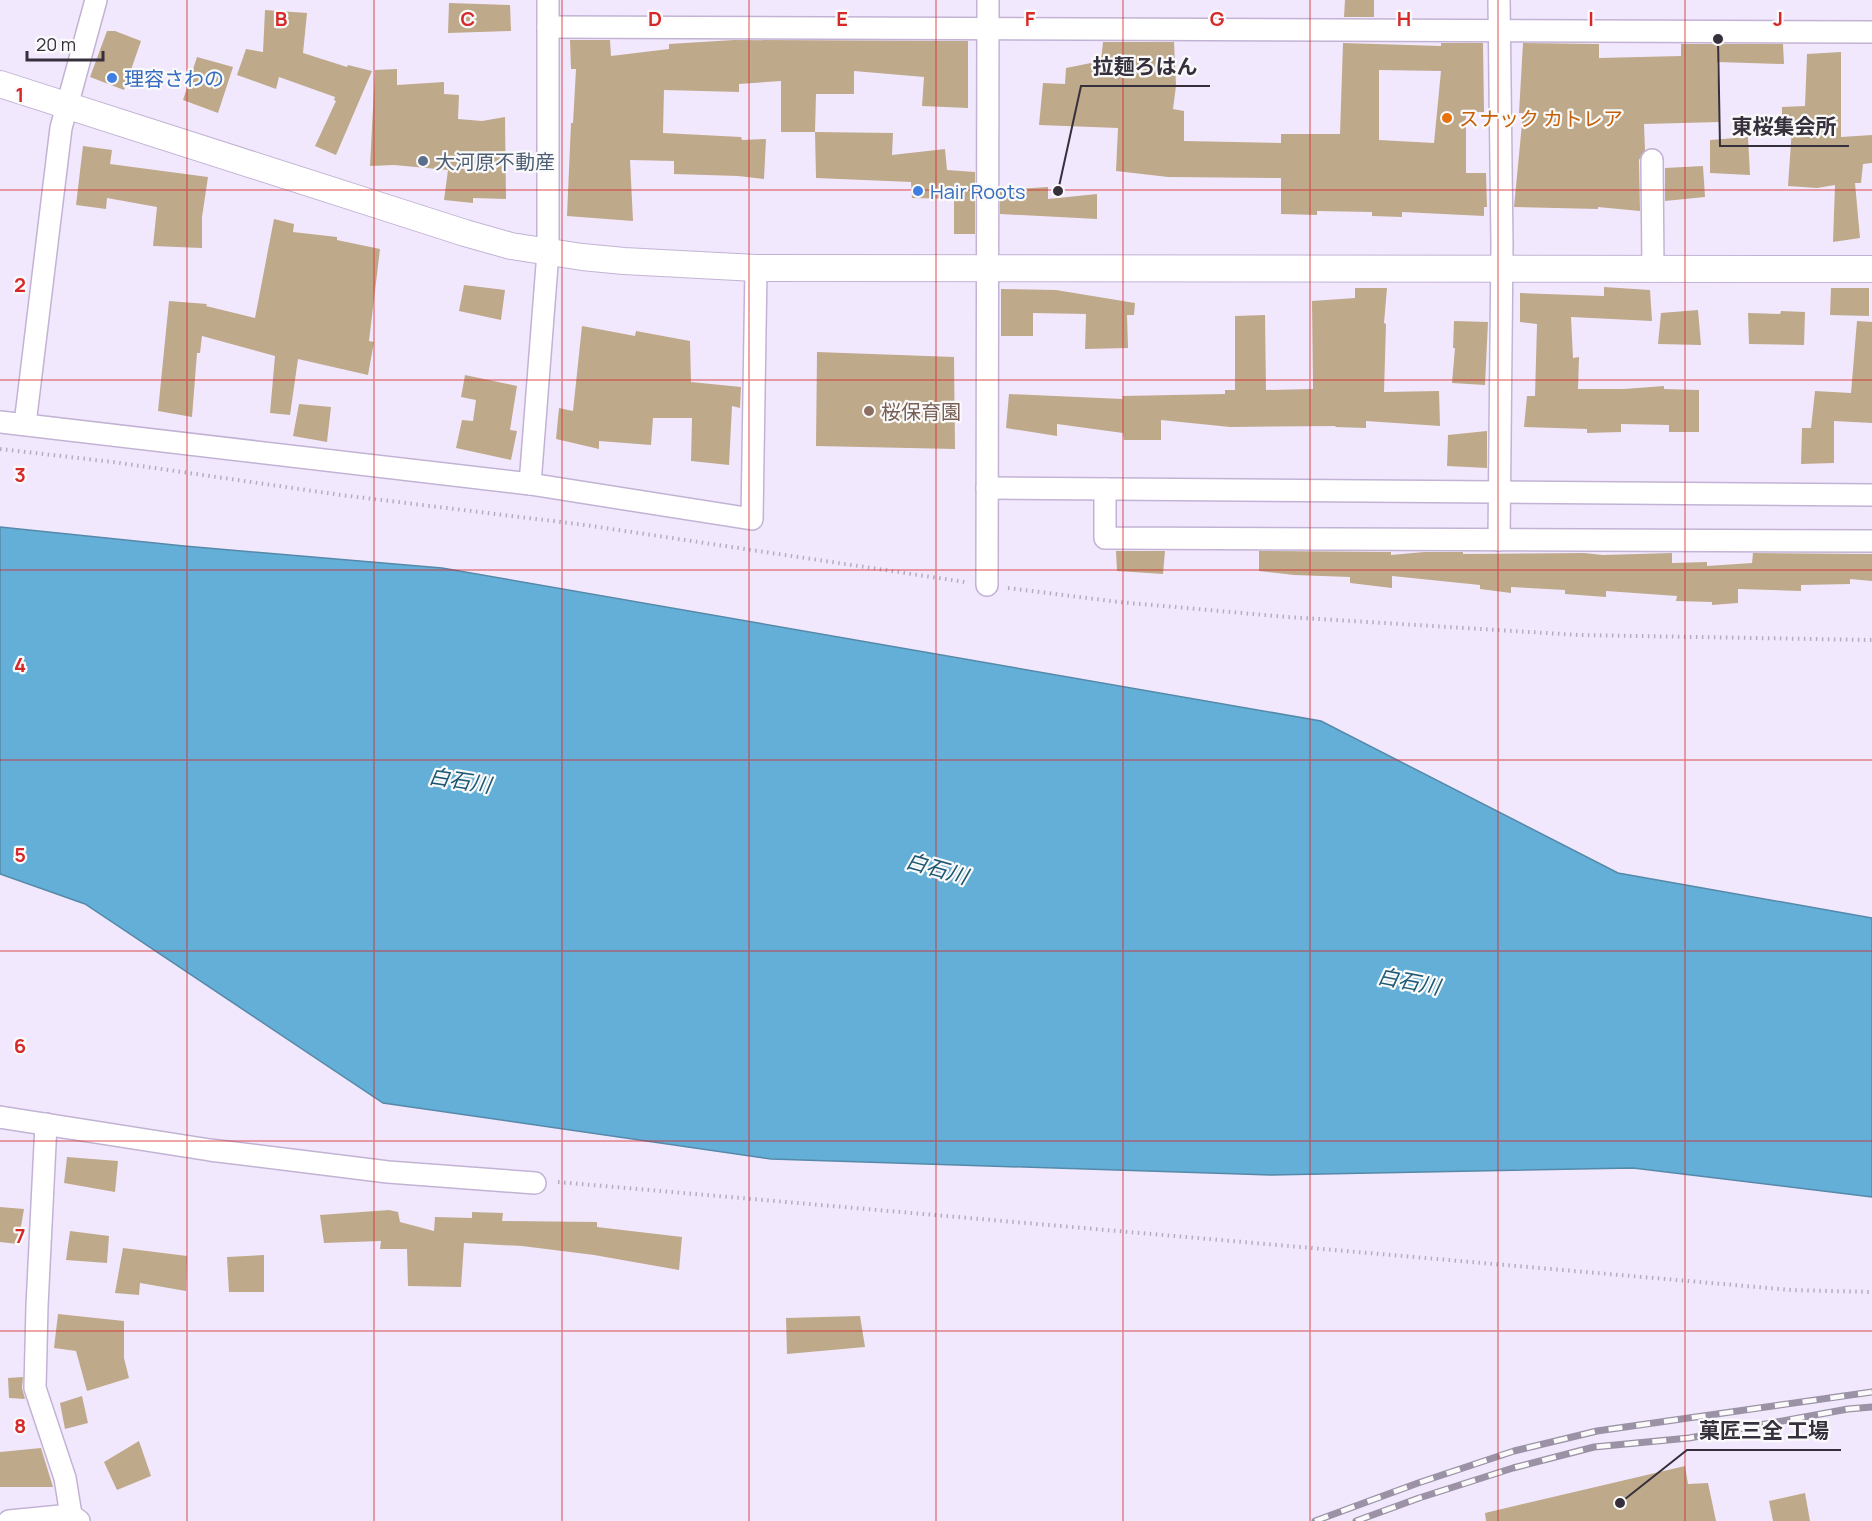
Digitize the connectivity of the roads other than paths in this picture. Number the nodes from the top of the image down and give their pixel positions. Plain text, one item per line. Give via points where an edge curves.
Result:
1 (96, 0) edge
2 (548, 0) edge
3 (988, 0) edge
4 (1499, 0) edge
5 (548, 27) junction
6 (988, 30) junction
7 (1499, 31) junction
8 (1872, 32) edge
9 (0, 84) edge
10 (66, 106) junction
11 (1652, 160) dead end
12 (548, 252) junction
13 (756, 268) junction
14 (988, 268) junction
15 (1653, 269) junction
16 (1872, 269) edge
17 (1502, 270) junction
18 (0, 422) edge
19 (25, 424) junction
20 (530, 484) junction
21 (987, 488) junction
22 (1105, 489) junction
23 (1499, 492) junction
24 (1872, 495) edge
25 (1499, 540) junction
26 (1872, 541) edge
27 (987, 585) road end
28 (0, 1117) edge
29 (46, 1124) junction
30 (544, 1182) road end
31 (75, 1518) edge
32 (9, 1521) edge

1 - 10 street
2 - 5 street
3 - 6 street
4 - 7 street
5 - 6 street
5 - 12 street
6 - 7 street
6 - 14 street
7 - 8 street
7 - 17 street
9 - 10 street
10 - 12 street via 465,233
10 - 19 street
11 - 15 street
12 - 13 street via 624,261
12 - 20 street
13 - 14 street
13 - 20 street via 752,519
14 - 17 street
14 - 21 street
15 - 16 street
15 - 17 street
17 - 23 street
18 - 19 street
19 - 20 street
21 - 22 street
21 - 27 street
22 - 23 street
22 - 25 street via 1105,538
23 - 24 street
23 - 25 street
25 - 26 street
28 - 29 street
29 - 30 street via 388,1172
29 - 31 street via 35,1388
31 - 32 street

